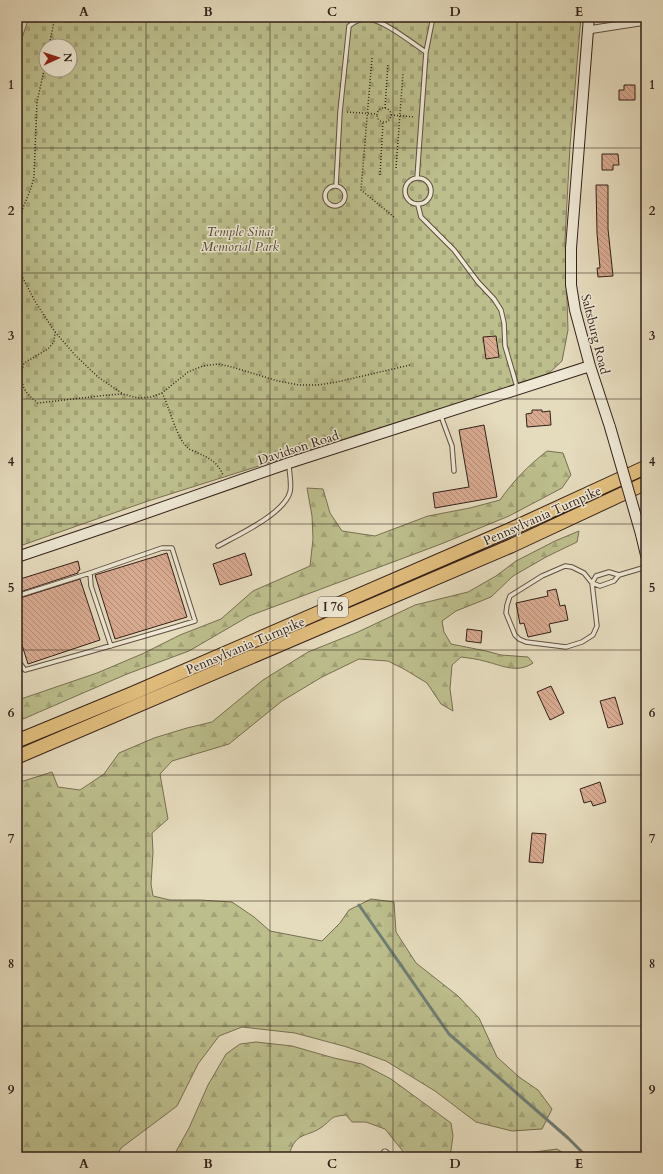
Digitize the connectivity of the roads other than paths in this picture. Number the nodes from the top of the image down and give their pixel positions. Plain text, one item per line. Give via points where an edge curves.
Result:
1 (433, 17) edge
2 (589, 17) edge
3 (646, 21) edge
4 (588, 30) junction
5 (426, 52) junction
6 (417, 178) junction
7 (336, 186) junction
8 (418, 205) junction
9 (590, 366) junction
10 (518, 390) junction
11 (440, 415) junction
12 (289, 463) junction
13 (646, 467) edge
14 (454, 471) dead end
15 (646, 483) edge
16 (218, 546) dead end
17 (646, 555) edge
18 (17, 557) edge
19 (646, 567) edge
20 (90, 572) junction
21 (619, 575) junction
22 (592, 583) junction
23 (17, 596) edge
24 (111, 646) junction
25 (17, 658) edge
26 (17, 741) edge
27 (17, 757) edge

1 - 5 lane
2 - 4 street, Saltsburg Road
3 - 4 street
4 - 9 street, Saltsburg Road via 571,248 575,310
5 - 6 lane
5 - 7 lane via 381,23 369,19 355,20 349,26 340,112
6 - 8 lane via 408,182 404,192 409,201
6 - 8 lane via 427,182 431,191 428,201
7 - 7 lane via 328,188 325,195 328,203 334,206 342,204 345,196 343,189
8 - 10 lane via 421,217 454,250 501,310 505,346
9 - 10 street, Davidson Road
9 - 17 street, Saltsburg Road, bridge
10 - 11 street, Davidson Road
11 - 12 street, Davidson Road
11 - 14 lane via 452,446
12 - 16 lane via 291,489 287,499 263,521
12 - 18 street, Davidson Road
13 - 26 highway, Pennsylvania Turnpike / I 76 via 507,531
15 - 27 highway, Pennsylvania Turnpike / I 76 via 511,546
19 - 21 lane
20 - 23 lane
20 - 24 lane via 91,586
20 - 24 lane via 162,548 172,548 195,621
21 - 22 lane via 614,581 600,586
21 - 22 lane via 609,572 596,576
22 - 22 lane via 597,626 593,635 566,647 526,642 515,635 506,613 510,596 542,576 565,566 572,566 584,573
24 - 25 lane via 25,670

